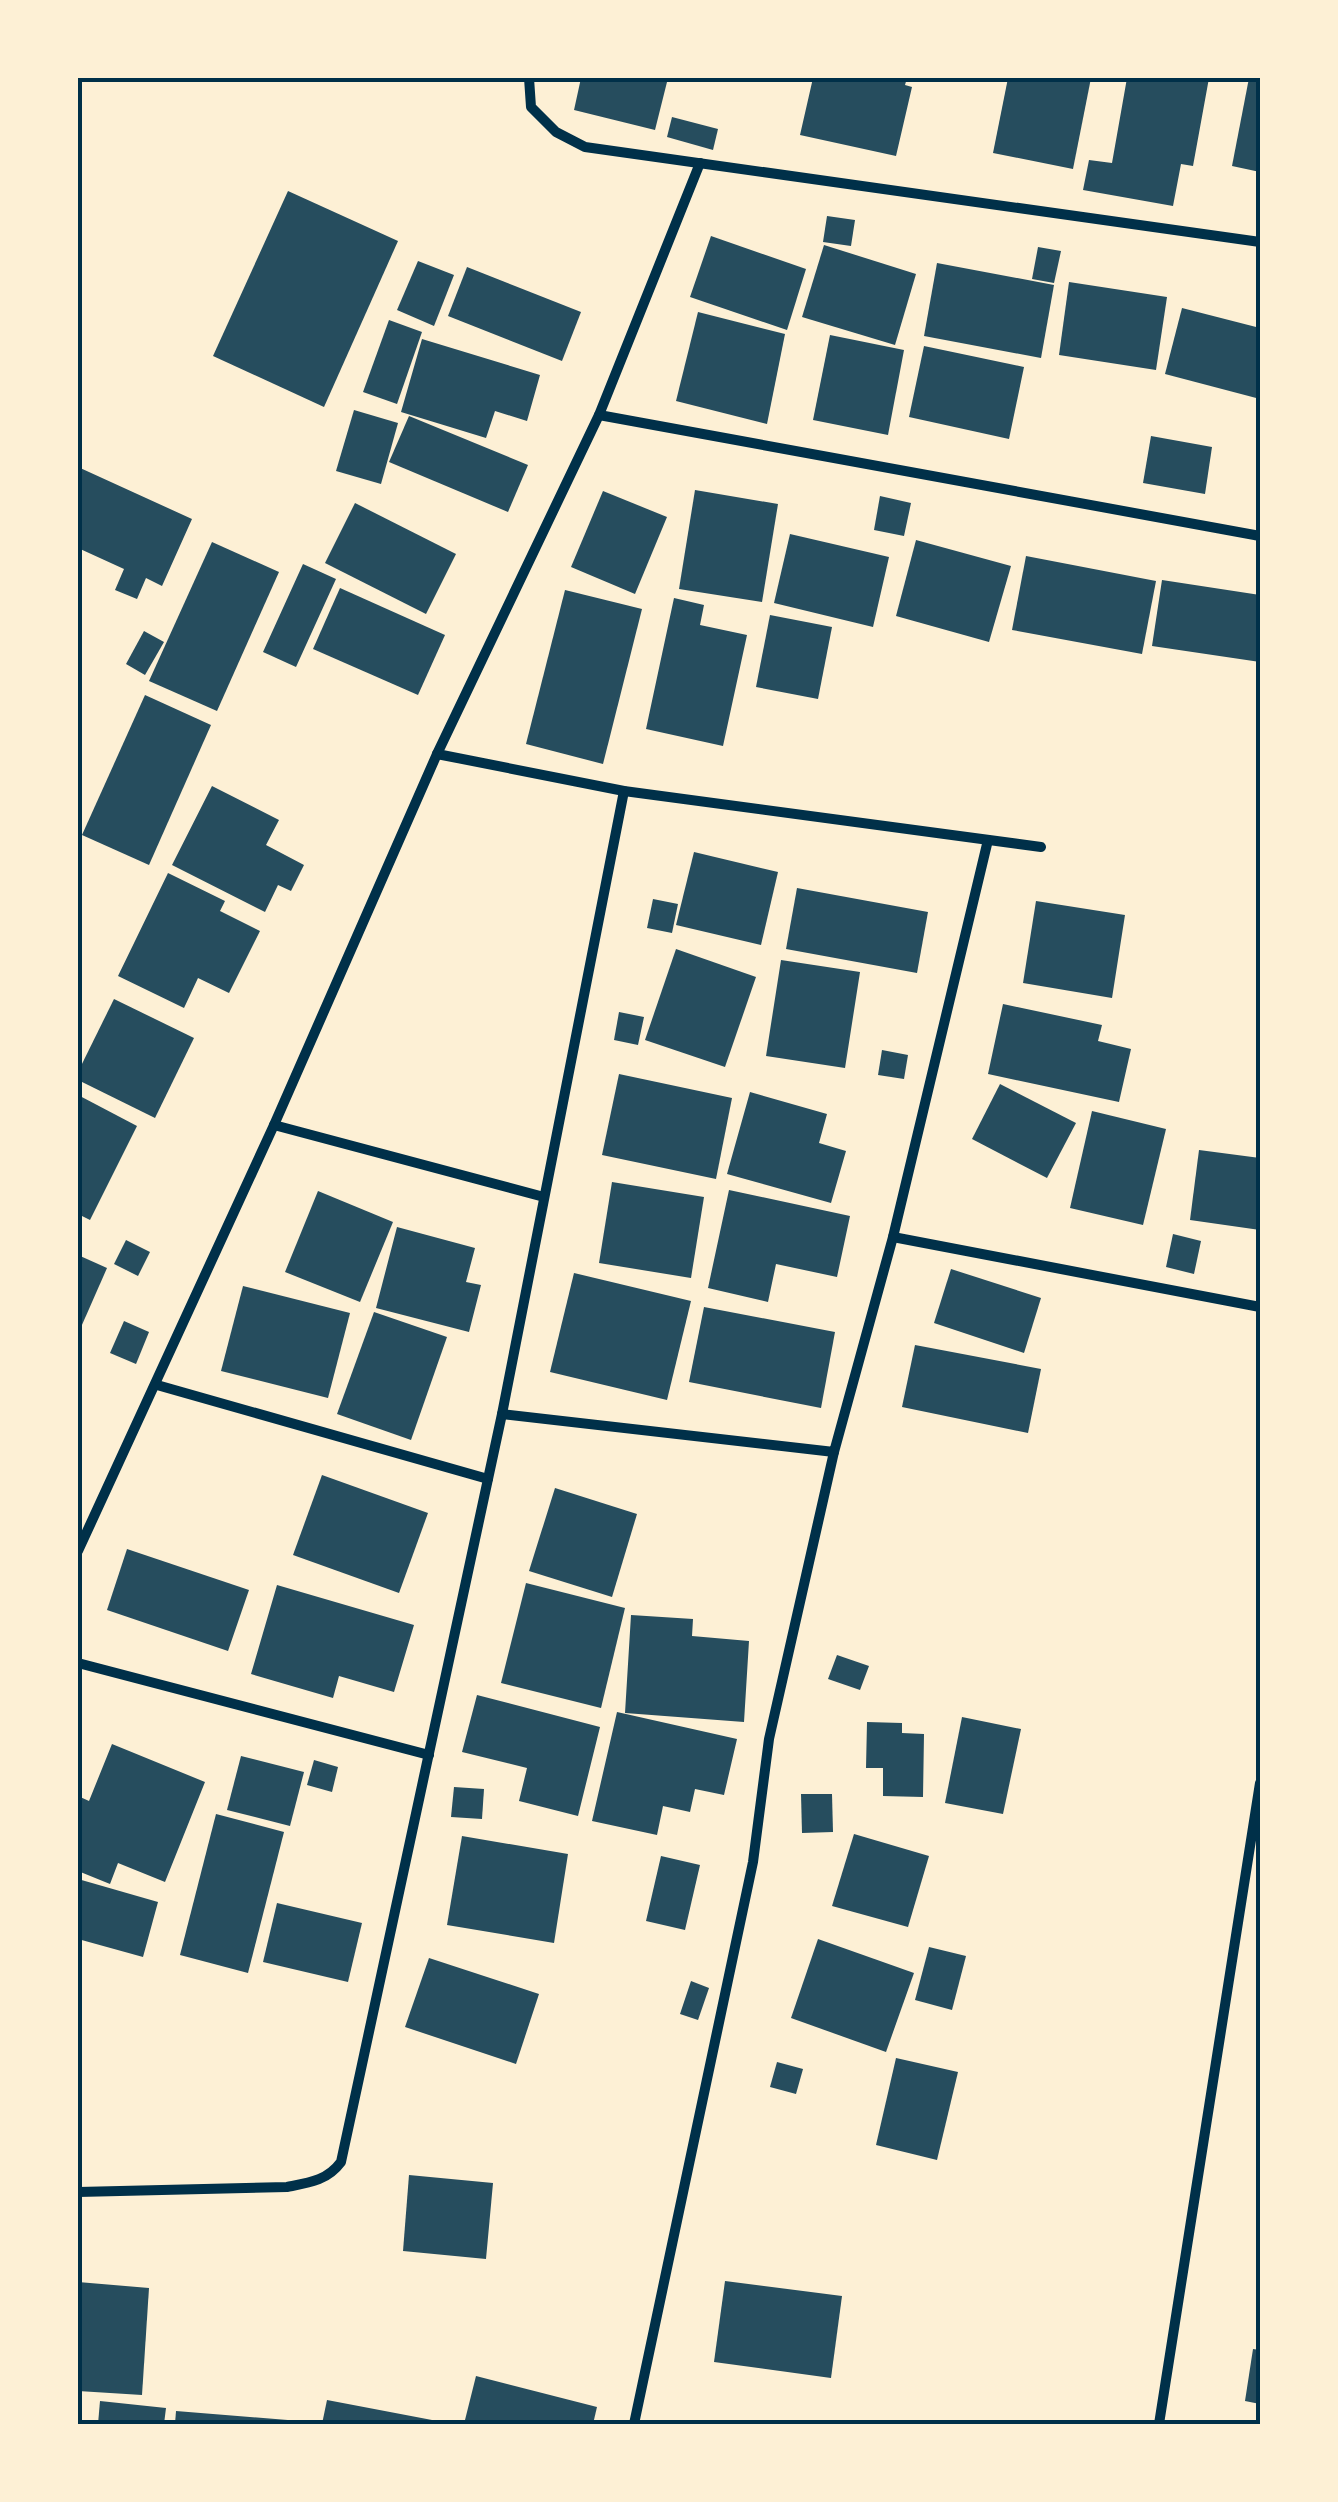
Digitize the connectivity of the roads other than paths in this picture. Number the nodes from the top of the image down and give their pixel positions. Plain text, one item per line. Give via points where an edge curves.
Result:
1 (529, 78) edge
2 (700, 164) junction
3 (1260, 242) edge
4 (598, 415) junction
5 (1260, 536) edge
6 (437, 754) junction
7 (624, 791) junction
8 (988, 840) junction
9 (1041, 847) dead end
10 (274, 1125) junction
11 (544, 1197) junction
12 (893, 1237) junction
13 (1260, 1307) edge
14 (157, 1385) junction
15 (502, 1414) junction
16 (834, 1452) junction
17 (488, 1479) junction
18 (78, 1552) edge
19 (78, 1664) edge
20 (429, 1755) junction
21 (1260, 1783) edge
22 (78, 2192) edge
23 (634, 2424) edge
24 (1159, 2424) edge

1 - 2 street via 531,107 556,132 585,147
2 - 3 street
2 - 4 street
4 - 5 street
4 - 6 street
6 - 7 street
6 - 10 street
7 - 8 street
7 - 11 street
8 - 9 street
8 - 12 street
10 - 11 street
10 - 14 street
11 - 15 street
12 - 13 street
12 - 16 street
14 - 17 street
14 - 18 street
15 - 16 street
15 - 17 street
16 - 23 street via 769,1739 753,1862
17 - 20 street
19 - 20 street
20 - 22 street via 345,2150 334,2172 286,2187
21 - 24 street

